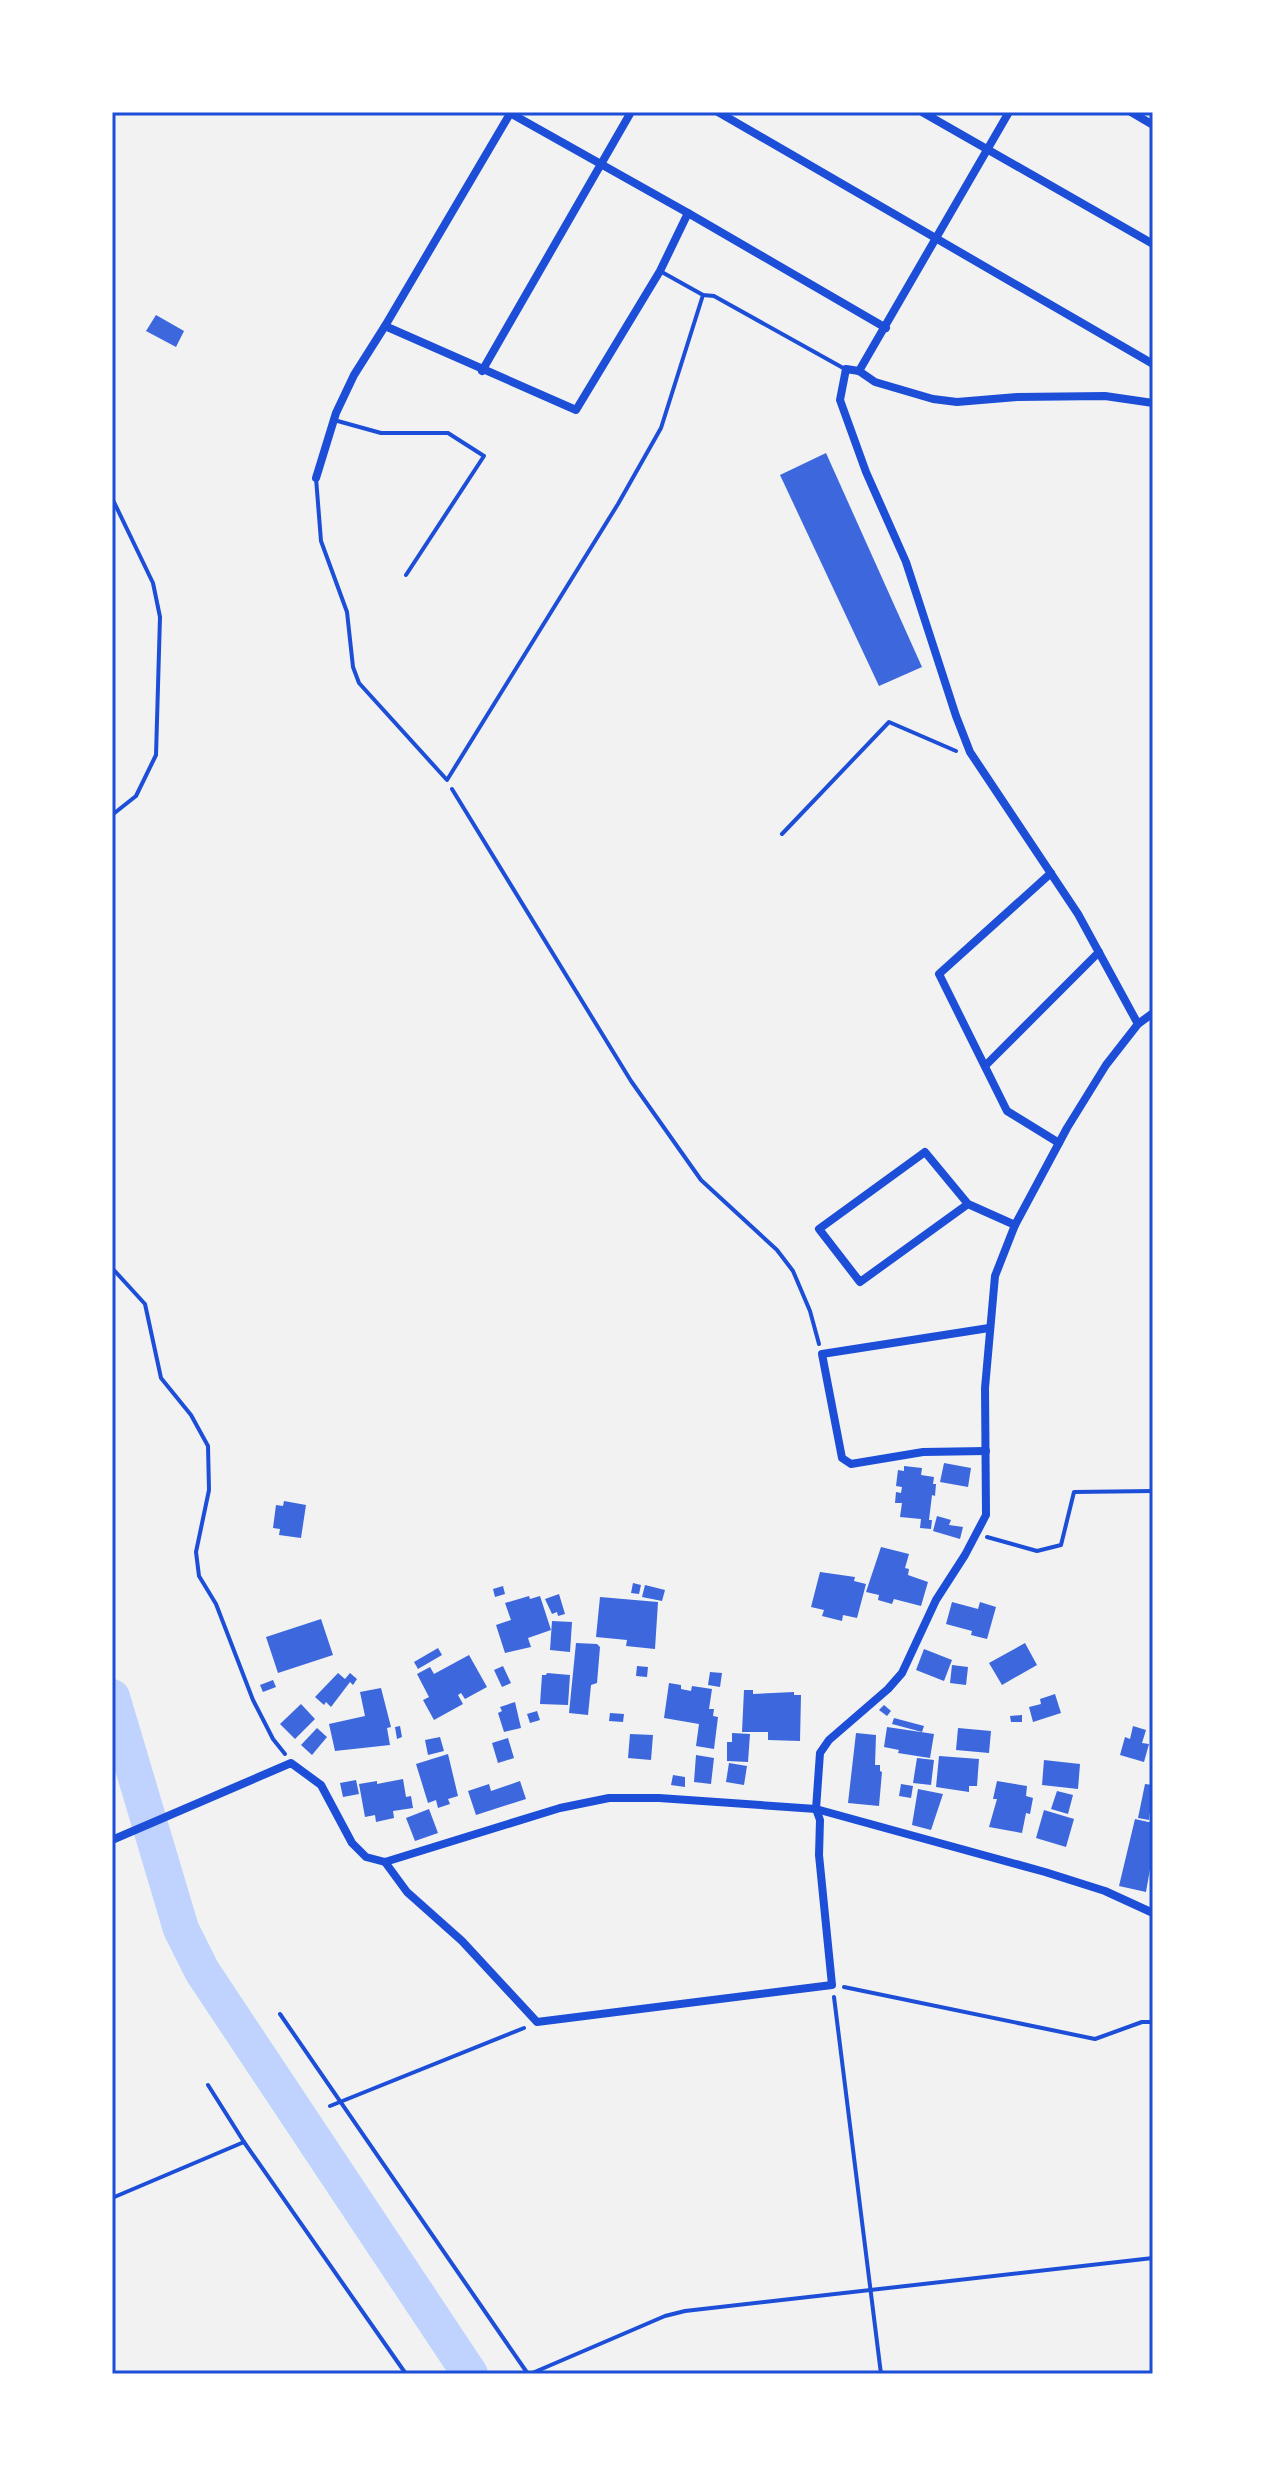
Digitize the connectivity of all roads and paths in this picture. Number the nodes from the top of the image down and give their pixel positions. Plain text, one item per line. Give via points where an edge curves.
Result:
1 (631, 112) edge
2 (718, 112) edge
3 (922, 112) edge
4 (1009, 112) edge
5 (1131, 112) edge
6 (510, 113) edge
7 (1153, 125) edge
8 (988, 150) junction
9 (601, 164) junction
10 (688, 213) junction
11 (935, 239) junction
12 (1153, 244) edge
13 (660, 271) junction
14 (703, 295) junction
15 (385, 326) junction
16 (886, 328) junction
17 (1153, 364) edge
18 (846, 369) junction
19 (482, 371) junction
20 (859, 371) junction
21 (1153, 403) edge
22 (334, 420) junction
23 (316, 478) joint
24 (112, 498) edge
25 (406, 575) dead end
26 (976, 760) junction
27 (447, 780) junction
28 (112, 815) edge
29 (782, 834) dead end
30 (1051, 873) junction
31 (1099, 952) junction
32 (1153, 1013) edge
33 (1138, 1024) junction
34 (985, 1066) junction
35 (1059, 1143) junction
36 (968, 1204) junction
37 (1015, 1225) junction
38 (112, 1268) edge
39 (989, 1328) junction
40 (822, 1354) junction
41 (986, 1451) junction
42 (1153, 1491) edge
43 (977, 1534) junction
44 (291, 1763) junction
45 (816, 1809) junction
46 (112, 1840) edge
47 (385, 1862) junction
48 (1153, 1913) edge
49 (832, 1985) junction
50 (280, 2014) dead end
51 (537, 2022) junction
52 (1153, 2022) edge
53 (208, 2085) dead end
54 (341, 2101) junction
55 (330, 2106) dead end
56 (244, 2142) junction
57 (112, 2198) edge
58 (1153, 2258) edge
59 (870, 2291) junction
60 (406, 2374) edge
61 (529, 2374) edge
62 (881, 2374) edge

1 - 9 street
2 - 11 street
3 - 8 street
4 - 8 street
5 - 7 street
6 - 9 street
6 - 15 street
8 - 11 street
8 - 12 street
9 - 10 street
9 - 19 street
10 - 13 street
10 - 16 street
11 - 16 street
11 - 17 street
13 - 14 lane
13 - 19 street via 576,410
14 - 18 lane via 714,296
14 - 27 lane via 661,428
15 - 19 street
15 - 22 street
16 - 20 street
18 - 20 street
18 - 26 street via 840,400 906,562 956,716
20 - 21 street via 875,382 957,402 1105,396
22 - 23 street
22 - 25 lane via 381,433 448,433 484,456
23 - 27 lane via 321,541 347,612 359,683
24 - 28 path via 153,583 160,617 156,755 136,796
26 - 29 path via 889,722
26 - 30 street
27 - 40 path via 657,1118 701,1180 793,1271
30 - 31 street
30 - 34 street via 939,974
31 - 33 street
31 - 34 street
32 - 33 street
33 - 35 street
34 - 35 street via 1007,1111
35 - 37 street
36 - 36 street via 925,1152 819,1229 860,1282
36 - 37 street
37 - 39 street via 995,1276
38 - 44 path via 145,1304 161,1378 208,1446 209,1490 196,1552 199,1576 216,1604 253,1700
39 - 40 street
39 - 41 street
40 - 41 street via 842,1458 851,1464 923,1452
41 - 43 street via 986,1515
42 - 43 path via 1074,1492 1061,1545 1037,1551
43 - 45 street via 936,1600 902,1673 820,1753
44 - 46 street
44 - 47 street via 321,1785 352,1843 366,1857
45 - 47 street via 609,1798 508,1822
45 - 48 street via 1075,1881
45 - 49 street
47 - 51 street via 407,1892 462,1941
49 - 51 street
49 - 52 path via 1095,2039
49 - 59 path
50 - 54 path
51 - 54 path
53 - 56 path
54 - 55 path
54 - 61 path
56 - 57 path
56 - 60 path
58 - 59 path
59 - 61 path via 685,2311
59 - 62 path

